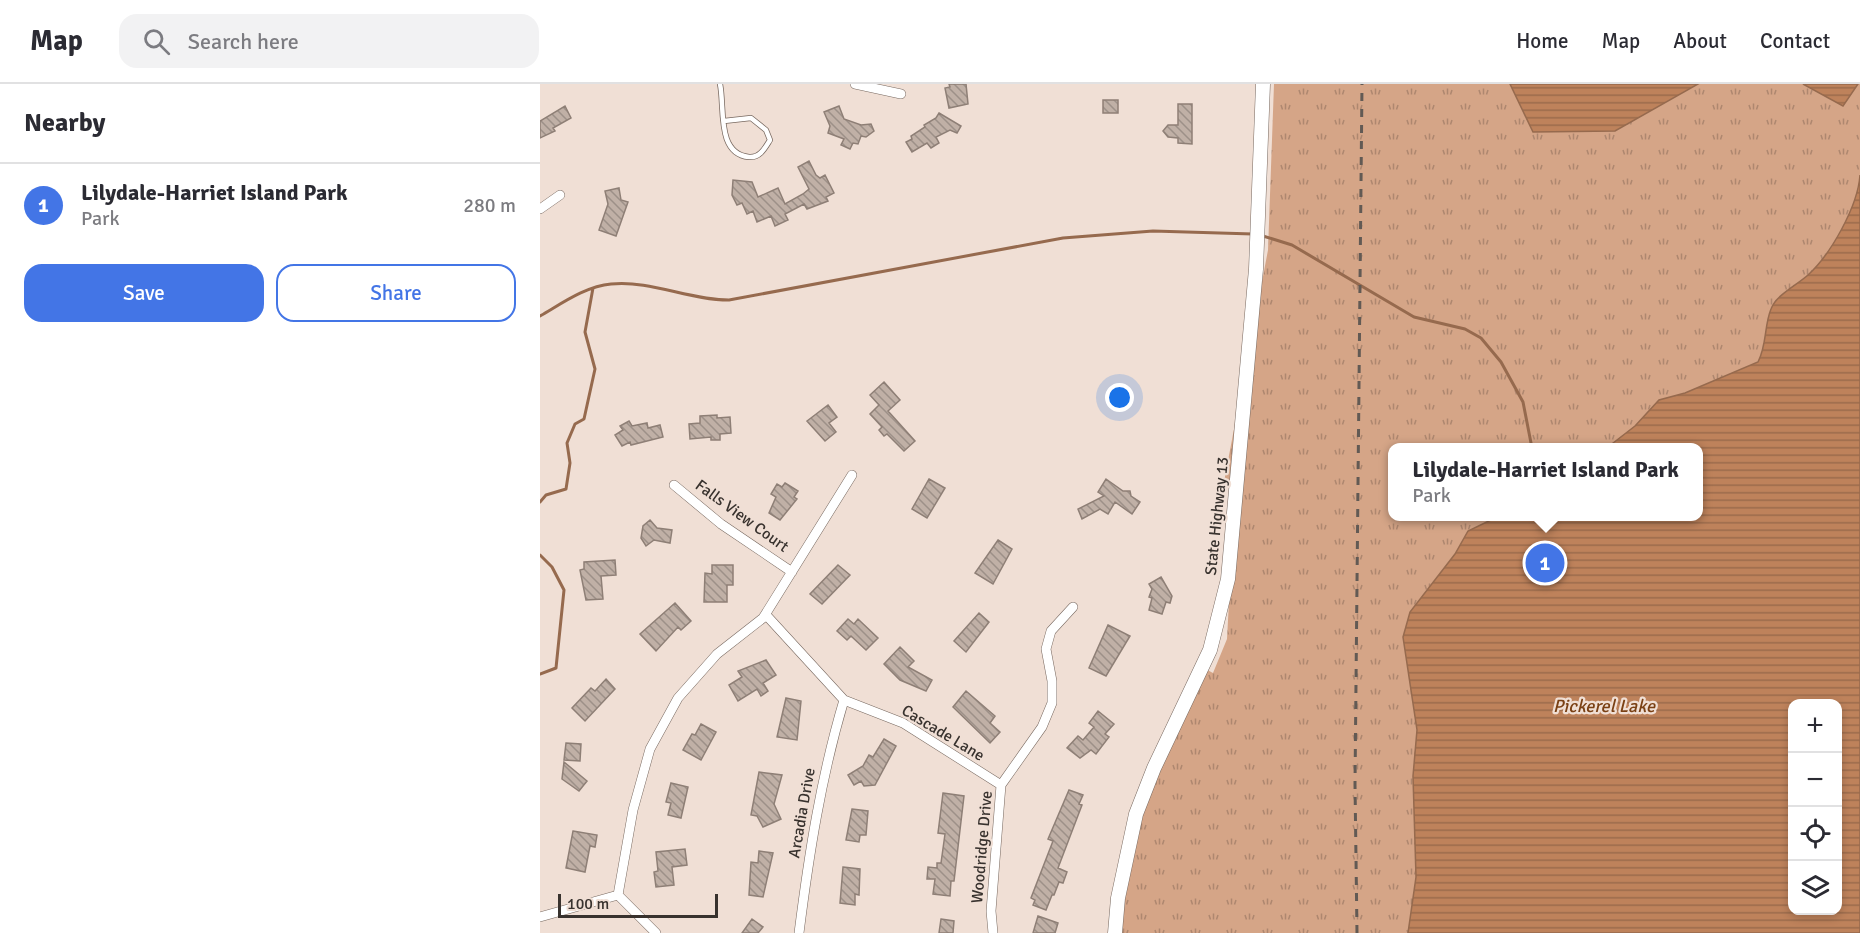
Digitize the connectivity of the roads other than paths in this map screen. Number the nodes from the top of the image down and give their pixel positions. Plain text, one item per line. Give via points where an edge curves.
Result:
1 (720, 84) edge
2 (855, 84) edge
3 (1263, 84) edge
4 (901, 94) dead end
5 (724, 121) junction
6 (560, 195) dead end
7 (540, 209) edge
8 (852, 475) dead end
9 (674, 484) dead end
10 (792, 572) junction
11 (1073, 607) dead end
12 (763, 618) junction
13 (844, 700) junction
14 (1001, 785) junction
15 (618, 895) junction
16 (540, 917) edge
17 (656, 933) edge
18 (799, 933) edge
19 (993, 933) edge
20 (1115, 933) edge

1 - 5 lane
2 - 4 street
3 - 20 street, State Highway 13 via 1256,269 1228,579 1210,650 1136,814 1118,898
5 - 5 lane via 724,136 731,148 754,158 764,151 770,140 766,130 751,118
6 - 7 street
8 - 10 street
9 - 10 street, Falls View Court via 721,524
10 - 12 street
11 - 14 street, Woodridge Drive via 1051,631 1046,650 1052,704 1042,727
12 - 13 street, Cascade Lane via 766,616
12 - 15 street via 717,654 678,698 650,749 633,810
13 - 14 street, Cascade Lane via 903,723
13 - 18 street, Arcadia Drive via 827,758
14 - 19 street, Woodridge Drive via 991,911
15 - 16 street
15 - 17 street

